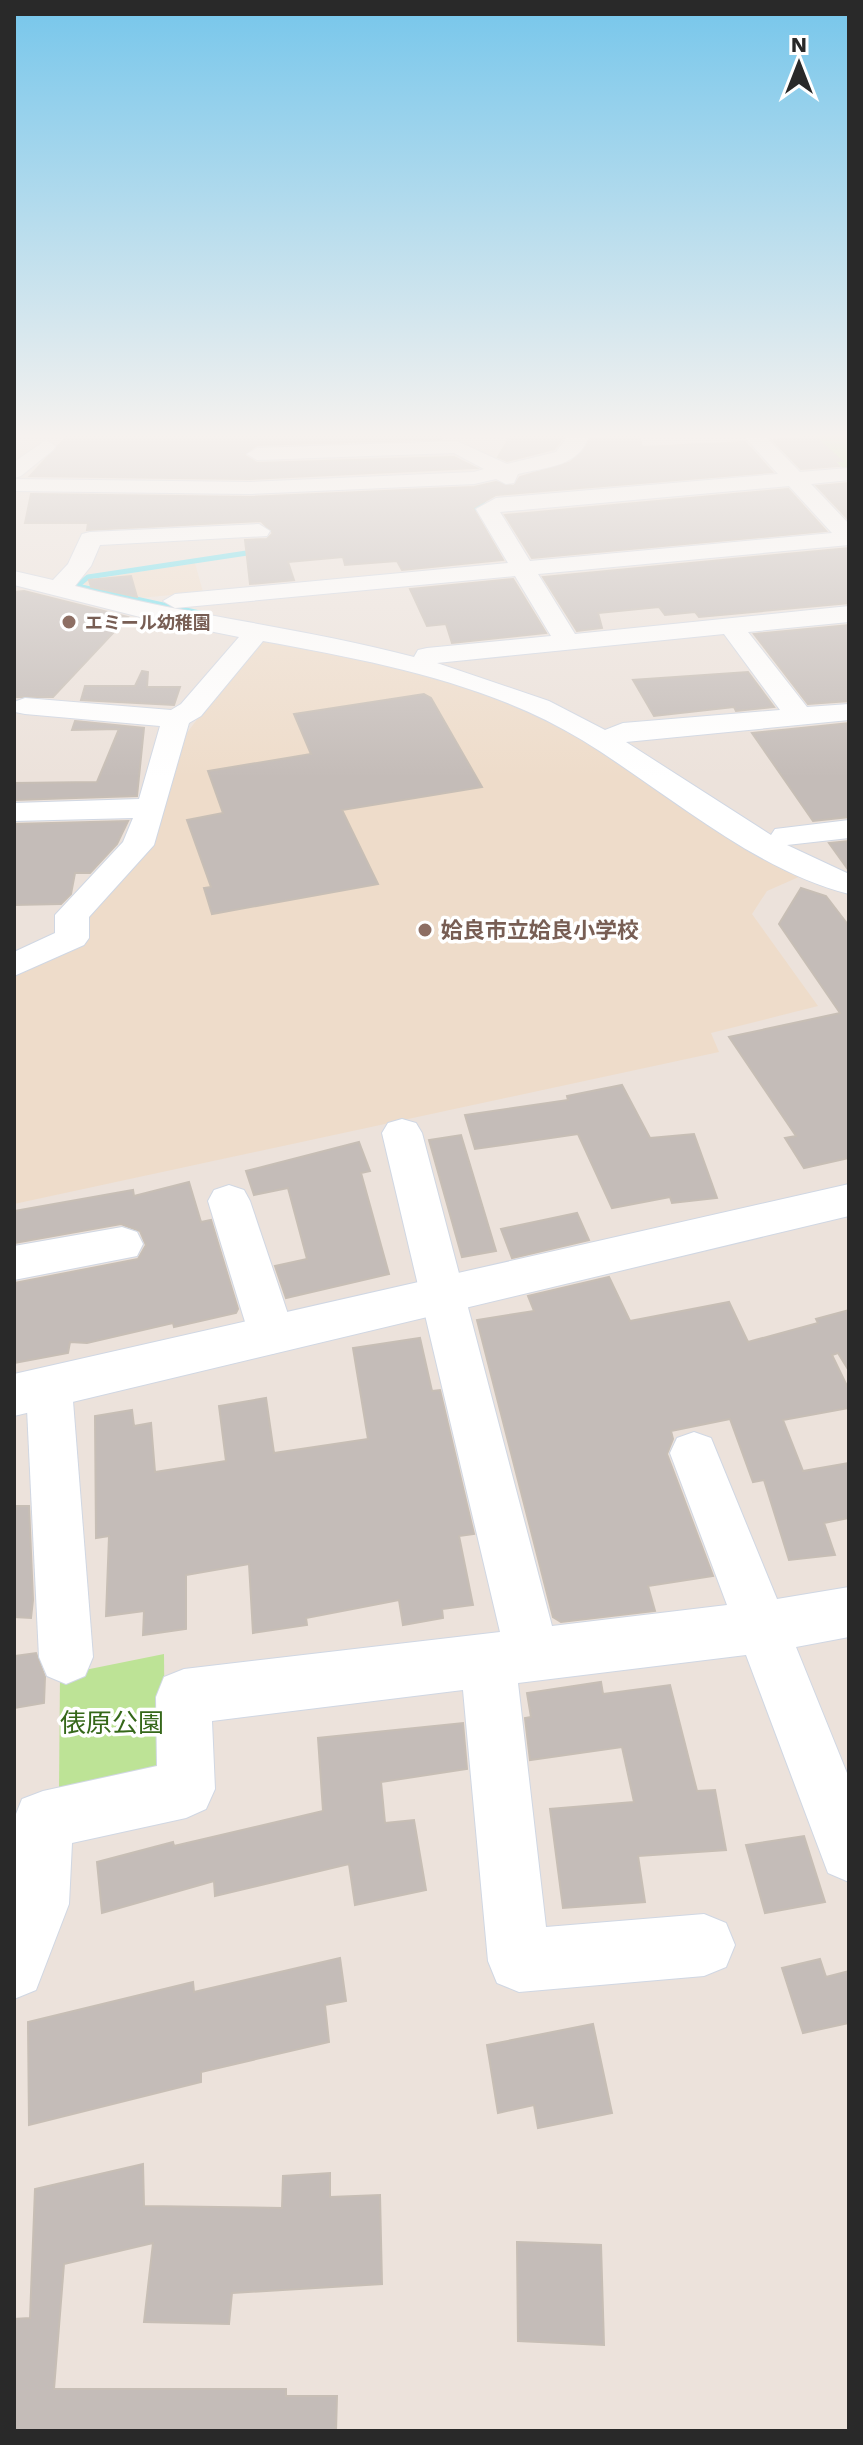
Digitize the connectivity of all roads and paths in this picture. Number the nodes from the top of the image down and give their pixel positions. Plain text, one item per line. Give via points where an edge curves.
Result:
1 (87, 549) edge
2 (511, 549) edge
3 (728, 549) edge
4 (523, 568) junction
5 (14, 578) edge
6 (58, 588) junction
7 (170, 601) junction
8 (143, 611) junction
9 (849, 614) edge
10 (731, 626) junction
11 (259, 630) junction
12 (567, 642) junction
13 (427, 656) junction
14 (25, 706) dead end
15 (849, 712) edge
16 (801, 718) junction
17 (176, 719) junction
18 (612, 738) junction
19 (152, 808) junction
20 (14, 812) edge
21 (849, 829) edge
22 (786, 836) junction
23 (849, 868) edge
24 (849, 884) edge
25 (14, 965) edge
26 (402, 1133) dead end
27 (849, 1200) edge
28 (229, 1201) dead end
29 (122, 1244) dead end
30 (14, 1263) edge
31 (444, 1294) junction
32 (272, 1335) junction
33 (31, 1391) edge
34 (694, 1453) dead end
35 (849, 1612) edge
36 (764, 1627) junction
37 (66, 1657) dead end
38 (510, 1657) junction
39 (849, 1852) edge
40 (704, 1945) dead end
41 (14, 1968) edge

1 - 6 street via 74,576
2 - 4 street
3 - 4 street
4 - 7 street
4 - 12 street
5 - 6 street
6 - 8 street
7 - 8 street
7 - 13 street
8 - 11 street
9 - 10 street
10 - 12 street
10 - 16 street
11 - 17 street via 191,710
11 - 18 street via 501,690
12 - 13 street
13 - 18 street via 520,685
14 - 17 street
15 - 16 street
16 - 18 street
17 - 19 street
18 - 22 street
18 - 24 street via 803,869
19 - 20 street
19 - 25 street via 138,845 72,915 72,938
21 - 22 street
22 - 23 street
26 - 31 street
27 - 31 street
28 - 32 street
29 - 30 street
31 - 32 street
31 - 38 street
32 - 33 street
33 - 37 street
34 - 36 street
35 - 36 street
36 - 38 street
36 - 39 street
38 - 40 street via 519,1961
38 - 41 street via 184,1697 186,1789 43,1820 39,1904

